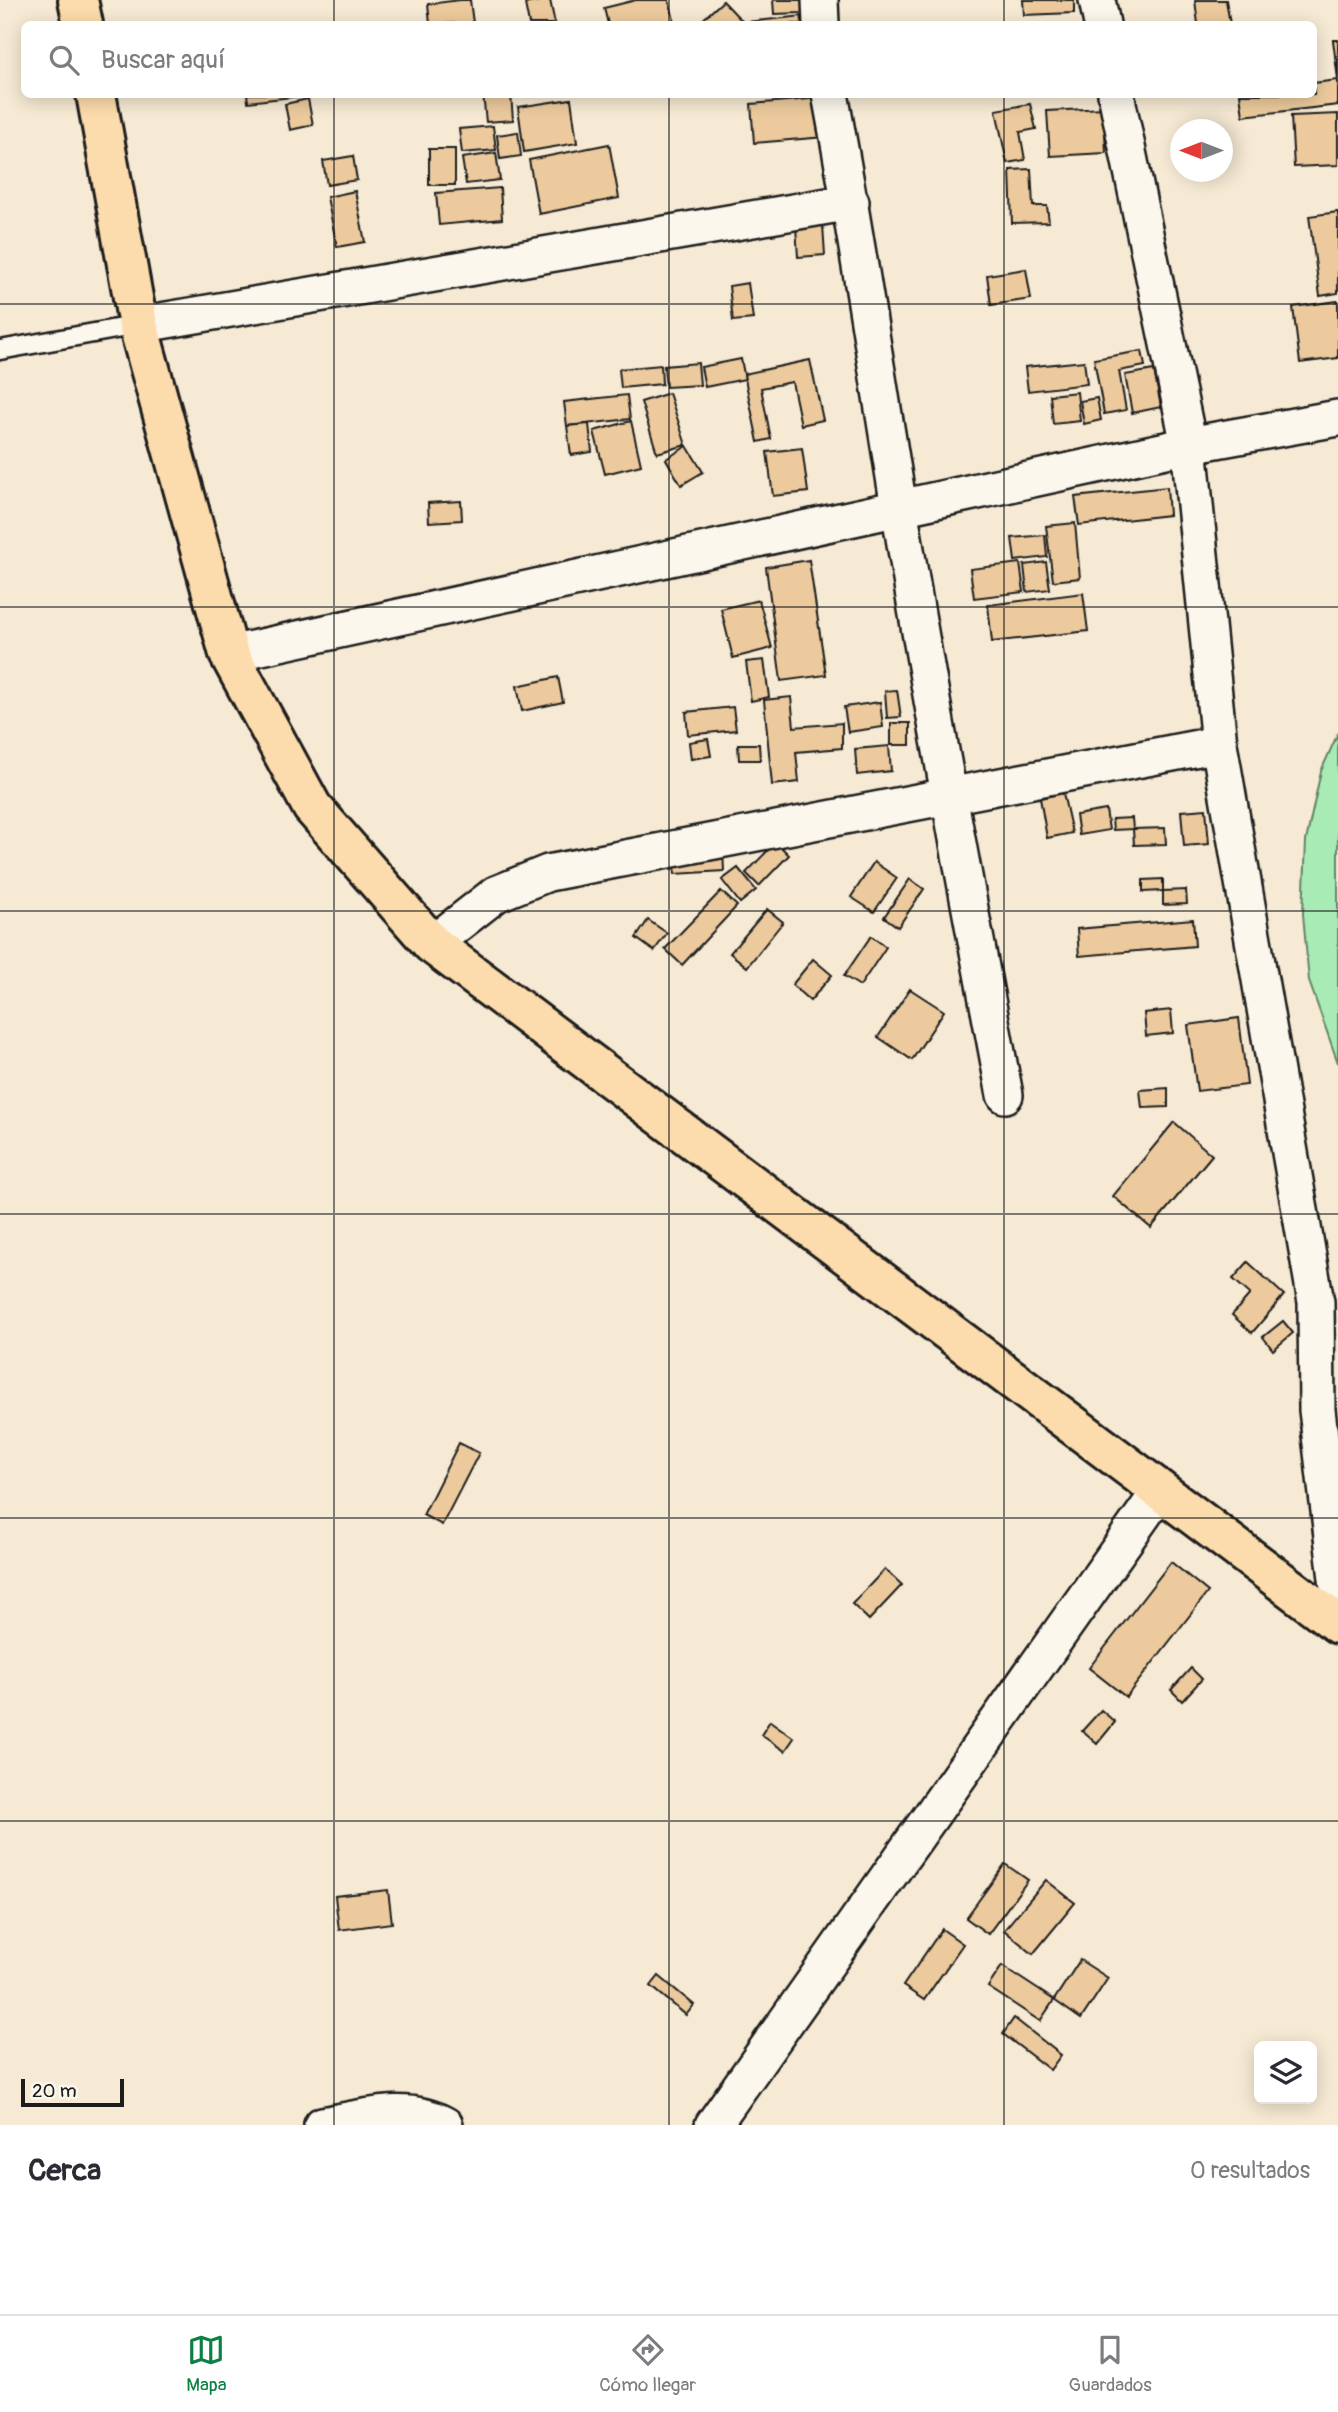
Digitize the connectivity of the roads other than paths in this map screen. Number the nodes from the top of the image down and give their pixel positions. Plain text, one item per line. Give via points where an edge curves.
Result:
1 (78, 0) edge
2 (820, 0) edge
3 (1097, 0) edge
4 (82, 21) edge
5 (821, 21) edge
6 (1101, 21) edge
7 (97, 98) edge
8 (831, 98) edge
9 (1117, 98) edge
10 (851, 202) junction
11 (138, 326) junction
12 (0, 350) edge
13 (1338, 418) edge
14 (1189, 445) junction
15 (899, 506) junction
16 (229, 654) junction
17 (1219, 744) junction
18 (948, 794) junction
19 (432, 944) junction
20 (1006, 1095) dead end
21 (1160, 1491) junction
22 (1338, 1587) edge
23 (1338, 1624) edge
24 (322, 2125) edge
25 (445, 2125) edge
26 (713, 2125) edge

1 - 4 highway
2 - 5 street
3 - 6 street
7 - 11 highway
8 - 10 street
9 - 14 street
10 - 11 street
10 - 15 street
11 - 12 lane
11 - 16 highway
13 - 14 street
14 - 15 street
14 - 17 street
15 - 16 street
15 - 18 street
16 - 19 highway via 312,807
17 - 18 street
17 - 22 street via 1316,1302 1317,1410
18 - 19 street via 548,873 496,894
18 - 20 street
19 - 21 highway
21 - 23 highway
21 - 26 street
24 - 25 street via 410,2113

